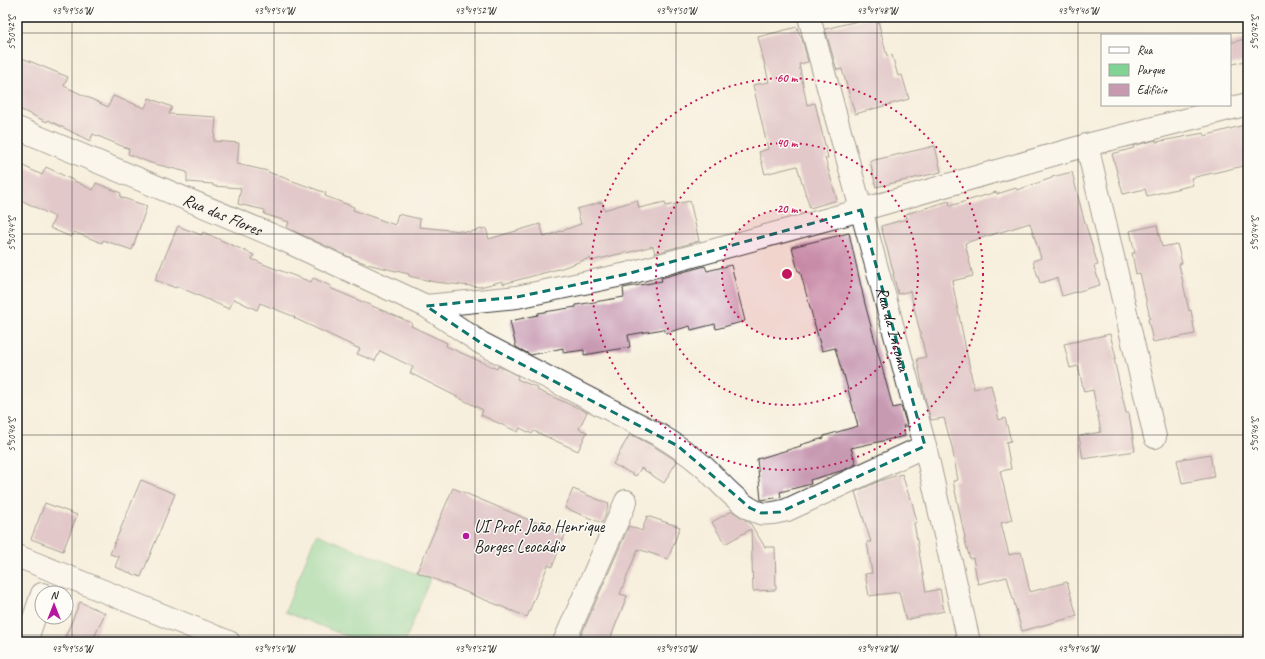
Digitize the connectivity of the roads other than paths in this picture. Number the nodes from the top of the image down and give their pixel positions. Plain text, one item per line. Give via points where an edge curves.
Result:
1 (809, 17) edge
2 (1248, 104) edge
3 (17, 128) edge
4 (1087, 145) junction
5 (861, 210) junction
6 (426, 306) junction
7 (1155, 437) dead end
8 (925, 446) junction
9 (626, 501) dead end
10 (17, 556) edge
11 (50, 569) junction
12 (45, 585) edge
13 (34, 618) edge
14 (26, 642) edge
15 (229, 642) edge
16 (564, 642) edge
17 (969, 642) edge

1 - 5 street, Rua da Incoma
2 - 4 street
3 - 6 street, Rua das Flores via 284,240
4 - 5 street
4 - 7 street
5 - 6 street via 627,274 517,297
5 - 8 street, Rua da Incoma
6 - 8 street, Rua das Flores via 481,343 678,446 739,500 761,513 787,510
8 - 17 street, Rua da Incoma
9 - 16 street
10 - 11 street
11 - 12 street
11 - 15 street
13 - 14 street

